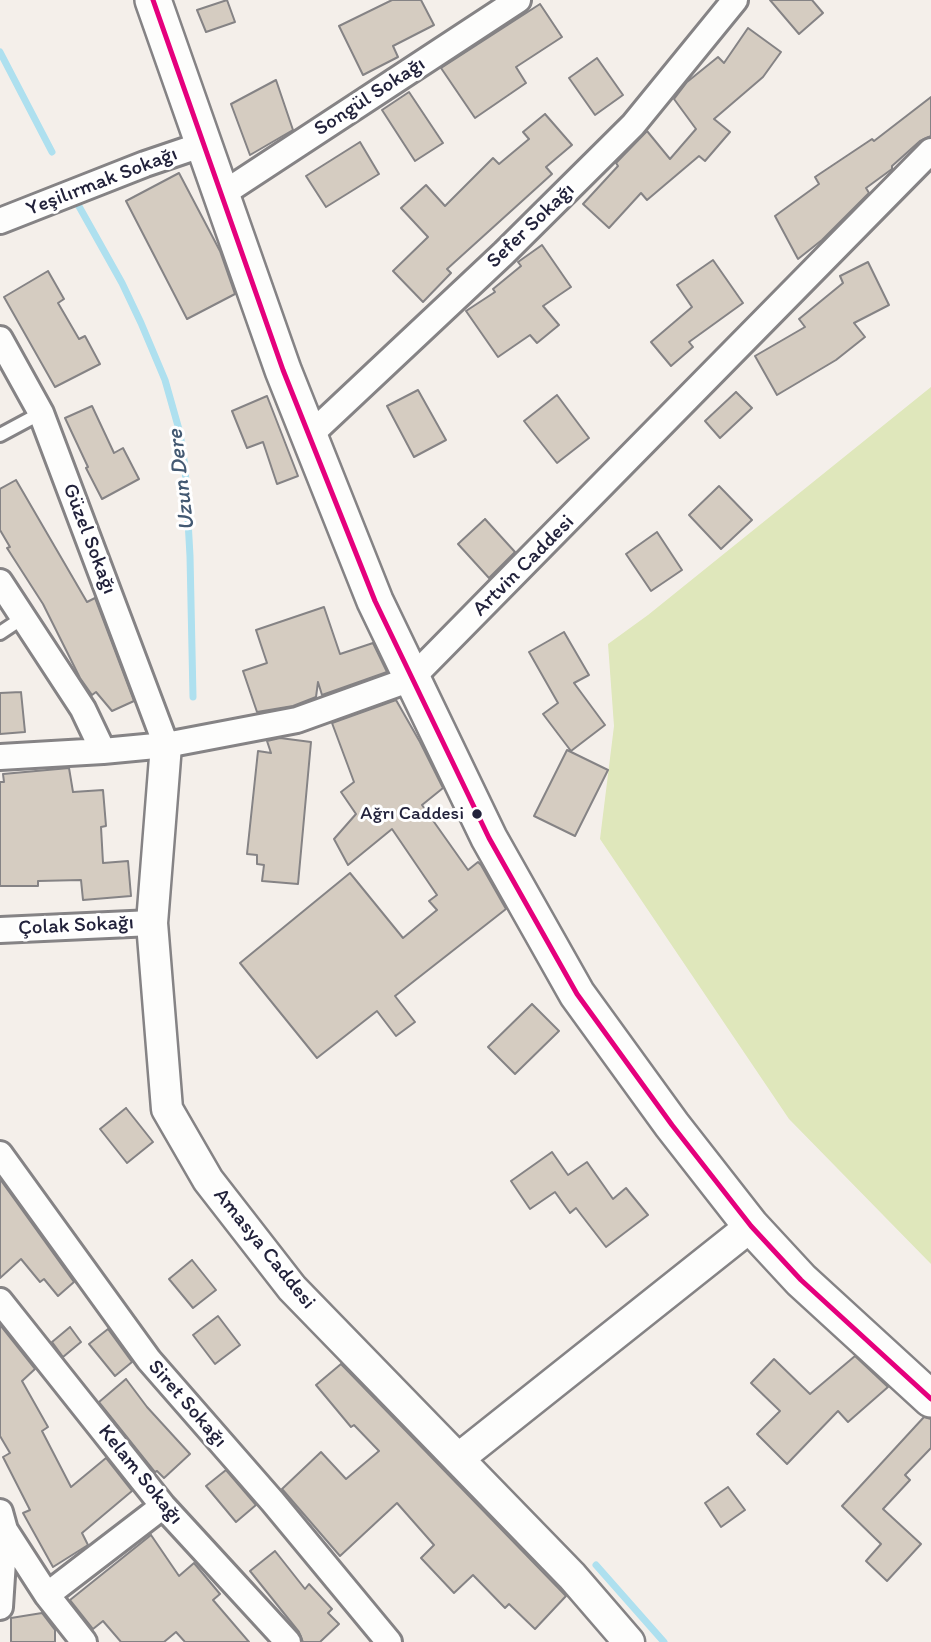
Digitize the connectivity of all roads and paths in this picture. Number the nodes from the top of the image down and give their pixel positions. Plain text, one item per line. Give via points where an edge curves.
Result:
1 (518, 0) edge
2 (735, 0) edge
3 (161, 4) edge
4 (204, 144) junction
5 (931, 151) edge
6 (221, 195) junction
7 (3, 213) edge
8 (0, 339) edge
9 (41, 413) junction
10 (0, 435) edge
11 (309, 436) junction
12 (0, 582) edge
13 (24, 617) junction
14 (0, 633) edge
15 (411, 679) junction
16 (166, 745) junction
17 (103, 751) junction
18 (0, 757) edge
19 (152, 923) junction
20 (0, 930) edge
21 (0, 1154) edge
22 (751, 1226) junction
23 (0, 1301) edge
24 (931, 1399) edge
25 (458, 1459) junction
26 (163, 1506) junction
27 (2, 1524) edge
28 (47, 1595) junction
29 (0, 1608) edge
30 (84, 1642) edge
31 (288, 1642) edge
32 (389, 1642) edge
33 (629, 1642) edge

1 - 6 street, Songül Sokağı
2 - 11 street, Sefer Sokağı via 633,125
3 - 4 main road
4 - 6 main road
4 - 7 street, Yeşilırmak Sokağı
5 - 15 street, Artvin Caddesi
6 - 11 main road
8 - 9 street, Güzel Sokağı
9 - 10 lane
9 - 16 street, Güzel Sokağı
11 - 15 main road
12 - 13 street
13 - 14 lane
13 - 17 street via 83,709
15 - 16 street, Artvin Caddesi via 297,720
15 - 22 main road via 489,838 578,993
16 - 17 street, Artvin Caddesi
16 - 19 street, Amasya Caddesi
17 - 18 street, Artvin Caddesi
19 - 20 street, Çolak Sokağı
19 - 25 street, Amasya Caddesi via 167,1109 208,1181 292,1288
21 - 32 street, Siret Sokağı via 149,1360
22 - 24 main road via 801,1280
22 - 25 street
23 - 26 street, Kelam Sokağı
25 - 33 street, Amasya Caddesi
26 - 28 street
26 - 31 street, Kelam Sokağı
27 - 28 street
27 - 29 street
28 - 30 street

